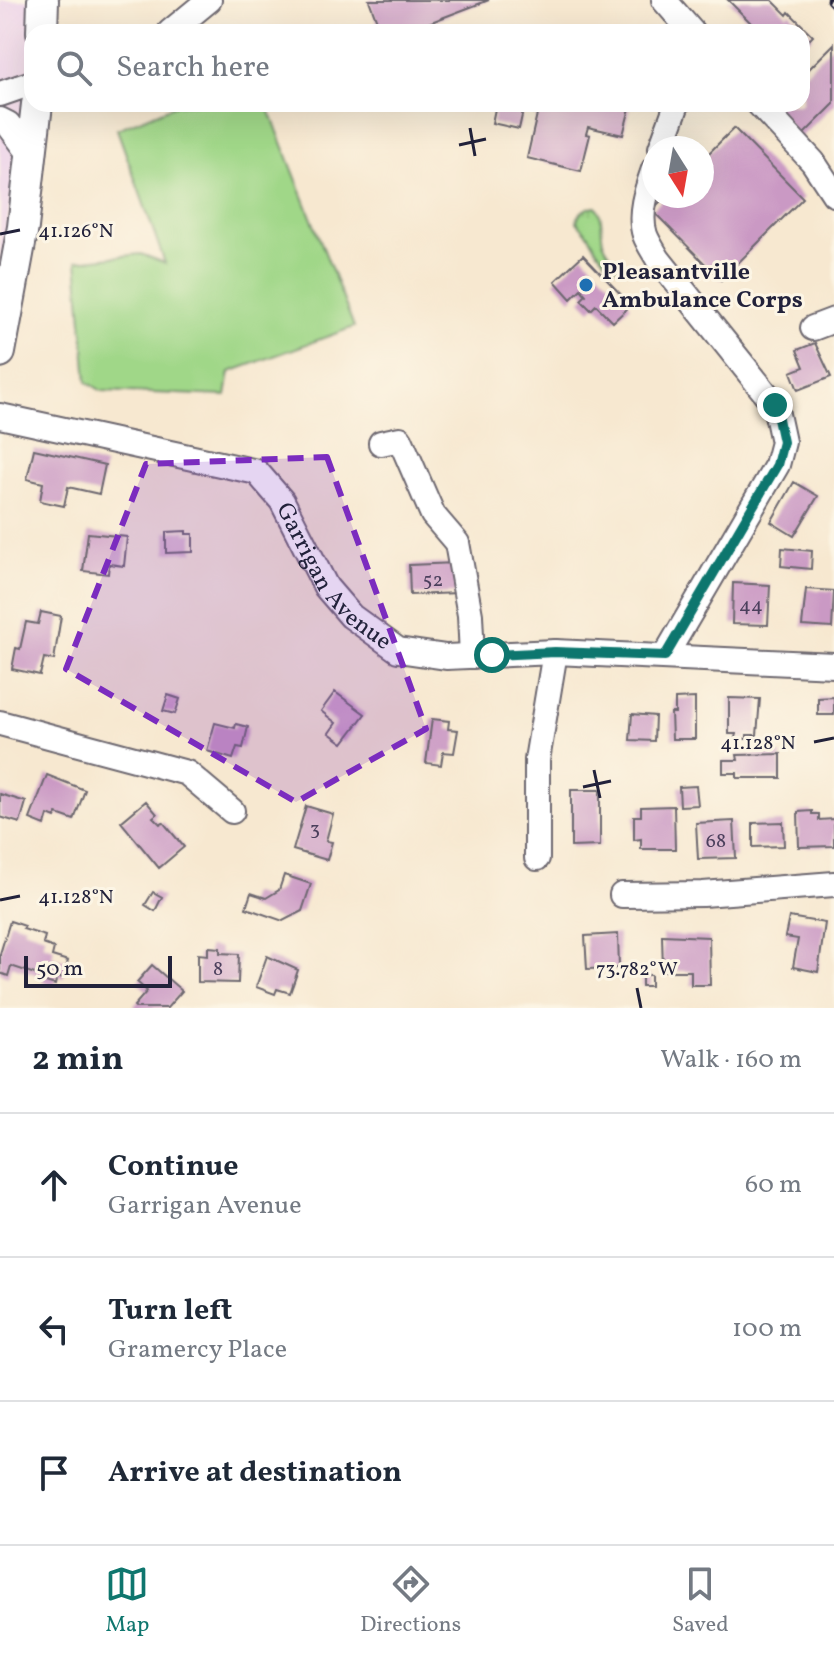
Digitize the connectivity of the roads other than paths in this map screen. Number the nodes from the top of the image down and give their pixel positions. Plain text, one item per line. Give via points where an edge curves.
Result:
1 (43, 0) edge
2 (209, 0) edge
3 (664, 0) edge
4 (42, 24) edge
5 (180, 24) edge
6 (685, 24) edge
7 (24, 86) edge
8 (0, 94) edge
9 (36, 112) edge
10 (674, 112) edge
11 (766, 112) edge
12 (0, 120) edge
13 (665, 136) edge
14 (31, 155) junction
15 (834, 194) edge
16 (643, 208) edge
17 (0, 352) edge
18 (0, 416) edge
19 (381, 443) dead end
20 (555, 652) junction
21 (472, 656) junction
22 (665, 656) junction
23 (834, 665) edge
24 (0, 723) edge
25 (232, 811) dead end
26 (537, 858) dead end
27 (834, 884) edge
28 (622, 895) dead end

1 - 4 main road
2 - 5 street
3 - 6 street
7 - 8 street
9 - 14 main road
10 - 13 street
11 - 15 street via 813,162
12 - 14 street
14 - 17 main road
16 - 22 street via 645,235 658,259 775,405 783,442 777,465
18 - 21 street, Garrigan Avenue via 257,472 282,501 326,587 351,616 398,650
19 - 21 street via 400,439 433,515 457,543
20 - 21 street, Garrigan Avenue
20 - 22 street, Garrigan Avenue
20 - 26 street via 537,760
22 - 23 street, Garrigan Avenue
24 - 25 street via 187,773
27 - 28 street

